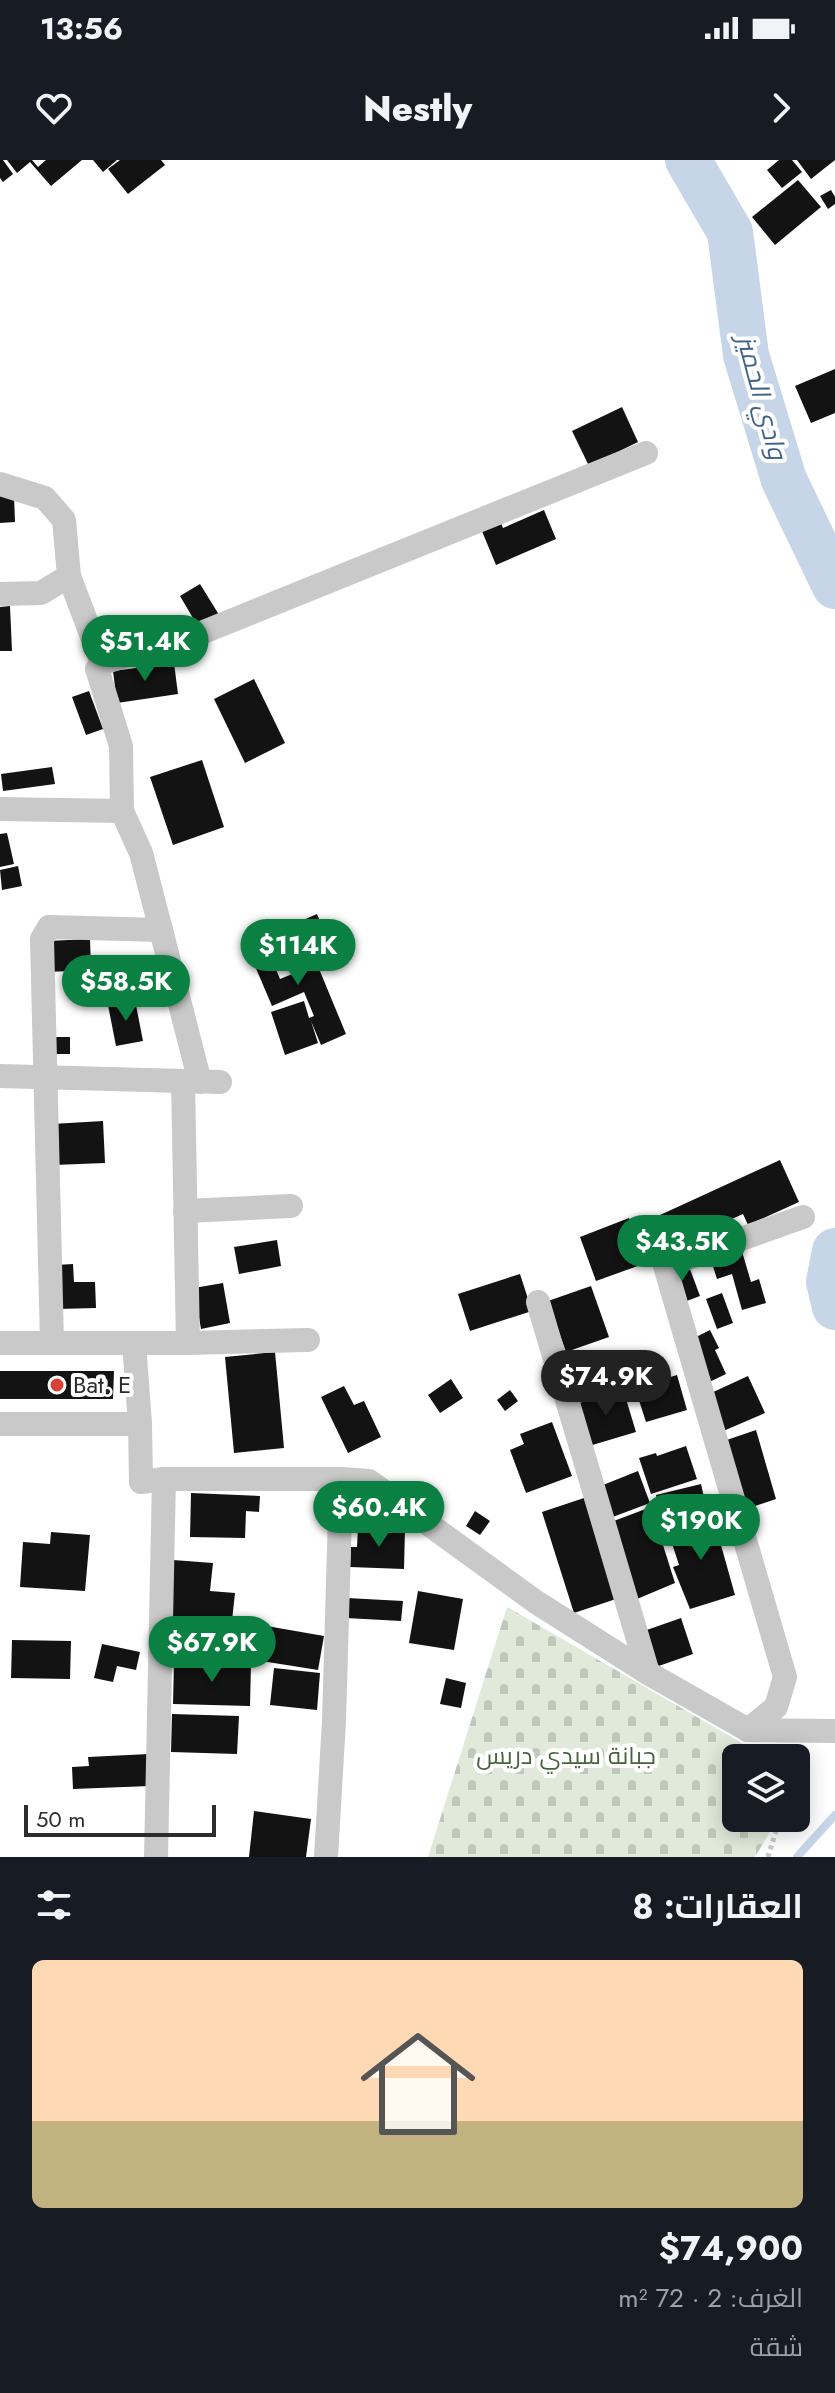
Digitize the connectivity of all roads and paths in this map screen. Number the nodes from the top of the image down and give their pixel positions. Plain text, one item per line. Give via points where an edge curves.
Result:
1 (646, 453) dead end
2 (0, 484) edge
3 (69, 576) junction
4 (0, 594) edge
5 (102, 663) junction
6 (0, 809) edge
7 (122, 811) junction
8 (161, 930) junction
9 (0, 1076) edge
10 (45, 1076) junction
11 (201, 1082) junction
12 (291, 1206) dead end
13 (185, 1211) junction
14 (803, 1217) dead end
15 (538, 1302) dead end
16 (308, 1340) dead end
17 (52, 1342) junction
18 (0, 1343) edge
19 (134, 1343) junction
20 (188, 1343) junction
21 (0, 1424) edge
22 (140, 1424) junction
23 (164, 1479) junction
24 (341, 1479) junction
25 (648, 1673) junction
26 (748, 1730) junction
27 (835, 1731) edge
28 (776, 1832) edge
29 (156, 1857) edge
30 (326, 1857) edge
31 (768, 1857) edge

1 - 5 street via 214,628
2 - 3 street via 45,498 64,520
3 - 4 street via 41,593
3 - 5 street
5 - 7 street via 97,669 121,746
6 - 7 street
7 - 8 street via 141,853
8 - 10 street via 49,927 40,950
8 - 11 street
9 - 10 street
10 - 11 street
10 - 17 street
11 - 13 street
12 - 13 street
13 - 20 street
14 - 26 street via 665,1266 785,1677 776,1707
15 - 25 street
16 - 20 street
17 - 18 street
17 - 19 street
19 - 20 street
19 - 22 street
21 - 22 street
22 - 23 street via 141,1482
23 - 24 street
23 - 29 street
24 - 25 street via 369,1481 536,1602
24 - 30 street
25 - 26 street
26 - 27 street
28 - 31 path

